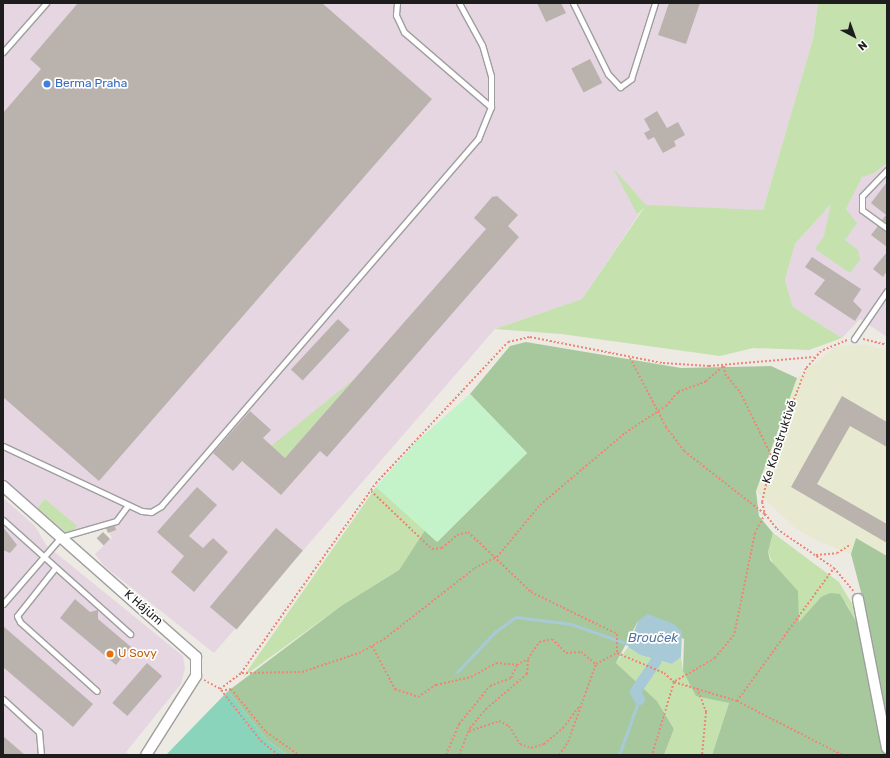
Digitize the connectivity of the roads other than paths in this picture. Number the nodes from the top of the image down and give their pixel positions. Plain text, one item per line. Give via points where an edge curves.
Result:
1 (46, 3) edge
2 (397, 3) edge
3 (459, 3) edge
4 (573, 3) edge
5 (655, 3) edge
6 (3, 52) edge
7 (491, 107) junction
8 (887, 170) edge
9 (887, 228) edge
10 (887, 291) edge
11 (854, 339) road end
12 (3, 446) edge
13 (3, 486) edge
14 (128, 504) junction
15 (3, 520) edge
16 (61, 537) junction
17 (44, 558) junction
18 (55, 568) junction
19 (858, 599) road end
20 (3, 604) edge
21 (130, 634) dead end
22 (97, 691) dead end
23 (3, 699) edge
24 (887, 748) edge
25 (41, 755) edge
26 (146, 755) edge

1 - 6 lane
2 - 7 lane via 397,20 404,32
3 - 7 lane via 488,61
4 - 5 lane via 608,74 620,87 631,79
7 - 14 lane via 486,124 466,156 161,506 147,512
8 - 9 lane via 862,196 862,210
10 - 11 lane
12 - 14 lane
13 - 16 street, K Hájům
14 - 16 lane via 116,521
15 - 17 lane
16 - 17 lane
16 - 26 street, K Hájům via 191,650 198,664 196,676
17 - 18 lane
17 - 20 lane
18 - 21 lane
18 - 22 lane via 17,616 20,622
19 - 24 street
23 - 25 lane via 39,732

